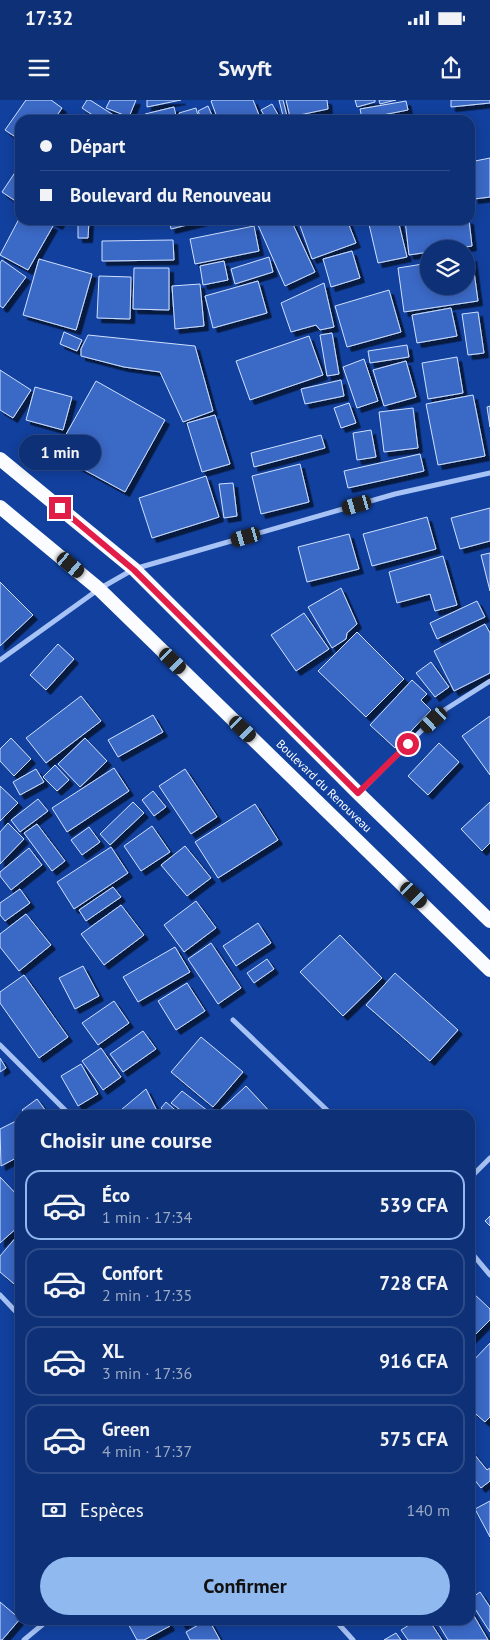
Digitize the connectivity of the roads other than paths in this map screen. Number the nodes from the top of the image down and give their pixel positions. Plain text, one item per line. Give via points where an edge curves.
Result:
1 (0, 459) edge
2 (490, 473) edge
3 (0, 507) edge
4 (134, 570) junction
5 (99, 589) junction
6 (0, 660) edge
7 (490, 681) edge
8 (358, 793) junction
9 (490, 921) edge
10 (490, 970) edge
11 (233, 1020) dead end
12 (0, 1046) edge
13 (65, 1110) edge
14 (327, 1110) edge
15 (490, 1158) edge
16 (475, 1173) edge
17 (475, 1257) edge
18 (490, 1275) edge
19 (0, 1295) edge
20 (15, 1311) edge
21 (42, 1625) edge
22 (340, 1625) edge
23 (24, 1640) edge
24 (353, 1640) edge

1 - 4 highway, Boulevard du Renouveau
2 - 4 street via 395,494
3 - 5 highway, Boulevard du Renouveau
4 - 5 street
4 - 8 highway, Boulevard du Renouveau
5 - 6 street
5 - 10 highway, Boulevard du Renouveau
7 - 8 street via 446,709
8 - 9 highway, Boulevard du Renouveau
11 - 14 street
12 - 13 street
15 - 16 street
17 - 18 street
19 - 20 street
21 - 23 street
22 - 24 street

